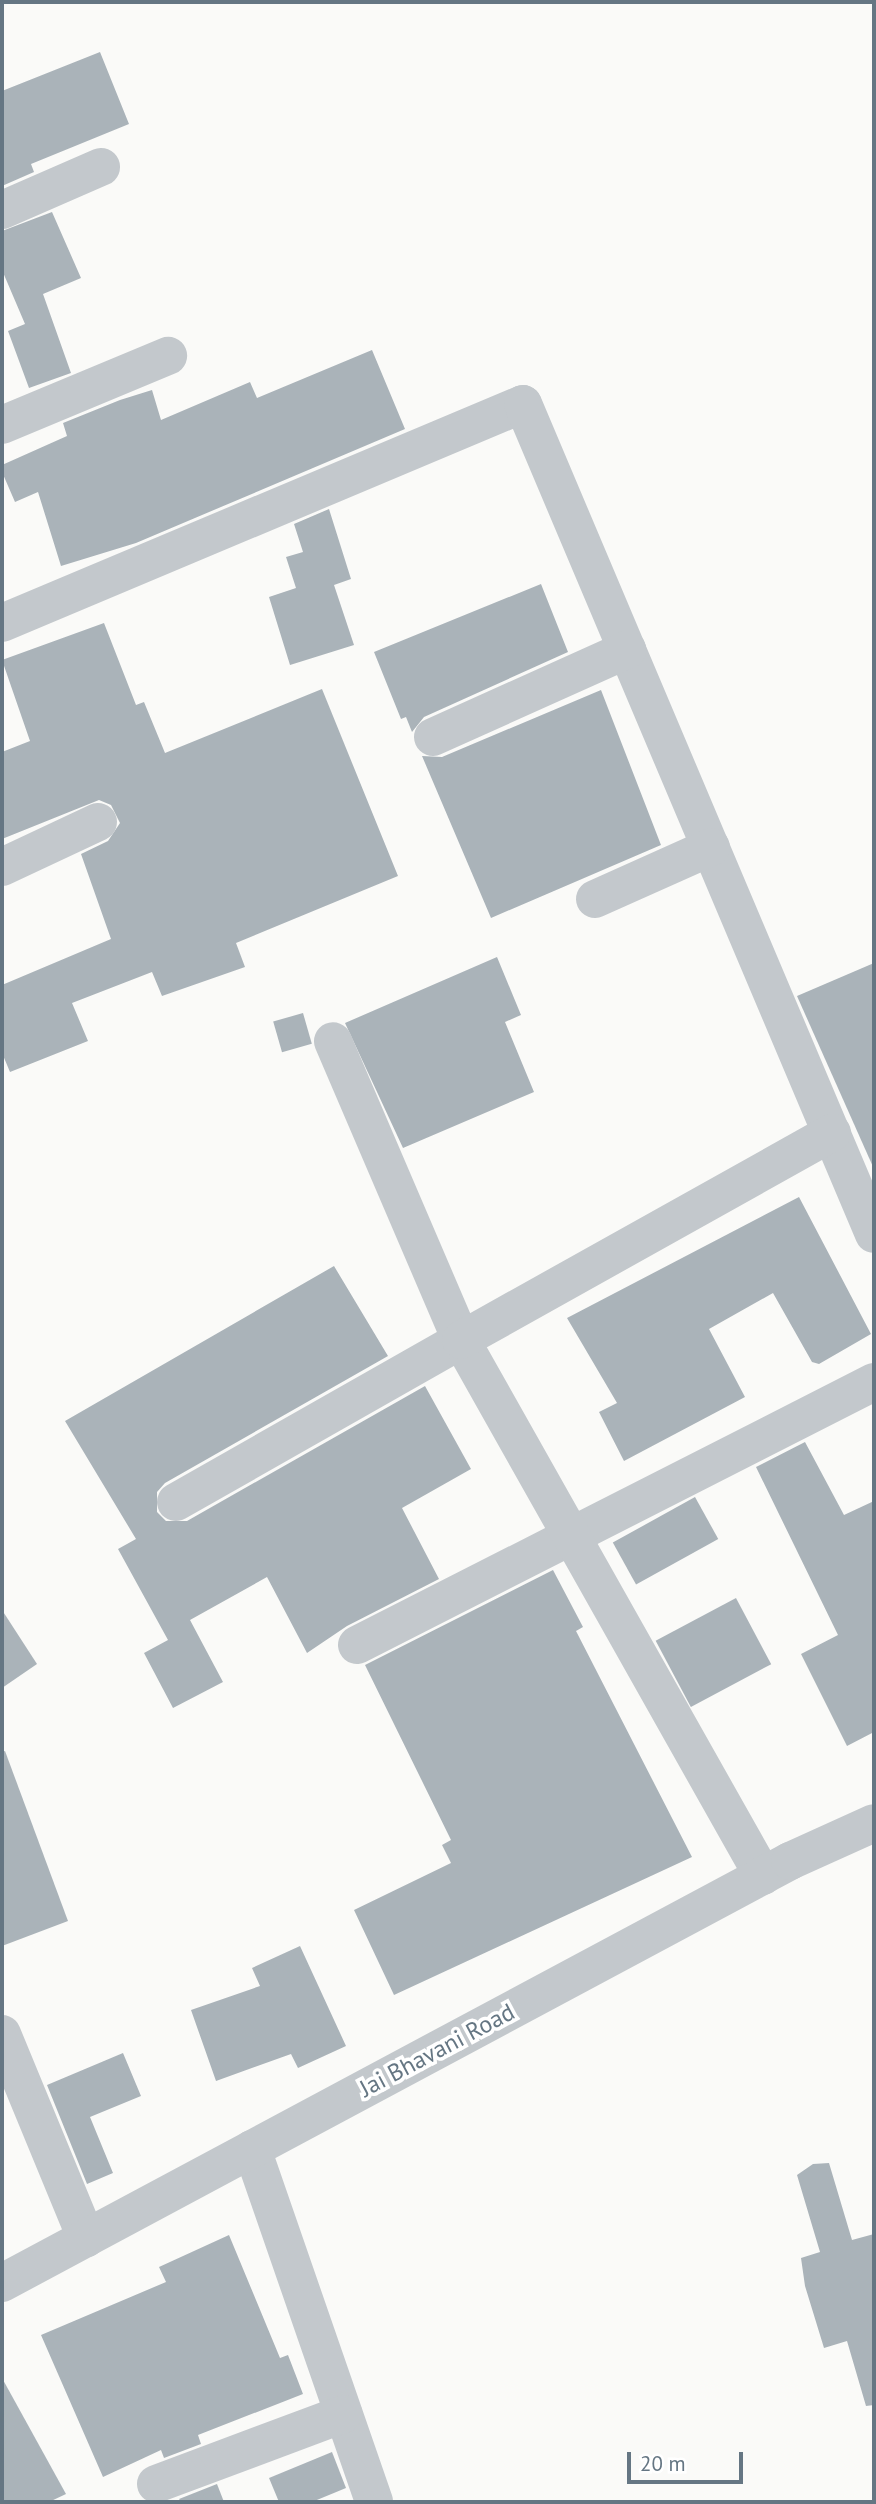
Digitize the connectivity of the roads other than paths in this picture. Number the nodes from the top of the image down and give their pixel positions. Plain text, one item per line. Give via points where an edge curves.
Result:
1 (101, 167) dead end
2 (2, 210) edge
3 (168, 356) dead end
4 (2, 425) edge
5 (2, 623) edge
6 (627, 650) junction
7 (433, 737) dead end
8 (98, 822) dead end
9 (711, 847) junction
10 (2, 867) edge
11 (595, 899) dead end
12 (333, 1041) dead end
13 (832, 1133) junction
14 (874, 1234) edge
15 (461, 1340) junction
16 (874, 1382) edge
17 (176, 1502) dead end
18 (571, 1536) junction
19 (357, 1645) dead end
20 (874, 1823) edge
21 (763, 1876) junction
22 (2, 2034) edge
23 (252, 2150) junction
24 (86, 2238) junction
25 (2, 2283) edge
26 (343, 2414) junction
27 (156, 2484) dead end
28 (374, 2502) edge

1 - 2 street
3 - 4 street
5 - 6 street via 523,404
6 - 7 street
6 - 9 street
8 - 10 street
9 - 11 street
9 - 13 street
12 - 15 street
13 - 14 street
13 - 15 street
15 - 17 street
15 - 18 street
16 - 18 street
18 - 19 street
18 - 21 street
20 - 21 street, Jai Bhavani Road
21 - 23 street, Jai Bhavani Road
22 - 24 street
23 - 24 street, Jai Bhavani Road
23 - 26 street
24 - 25 street, Jai Bhavani Road
26 - 27 street
26 - 28 street

